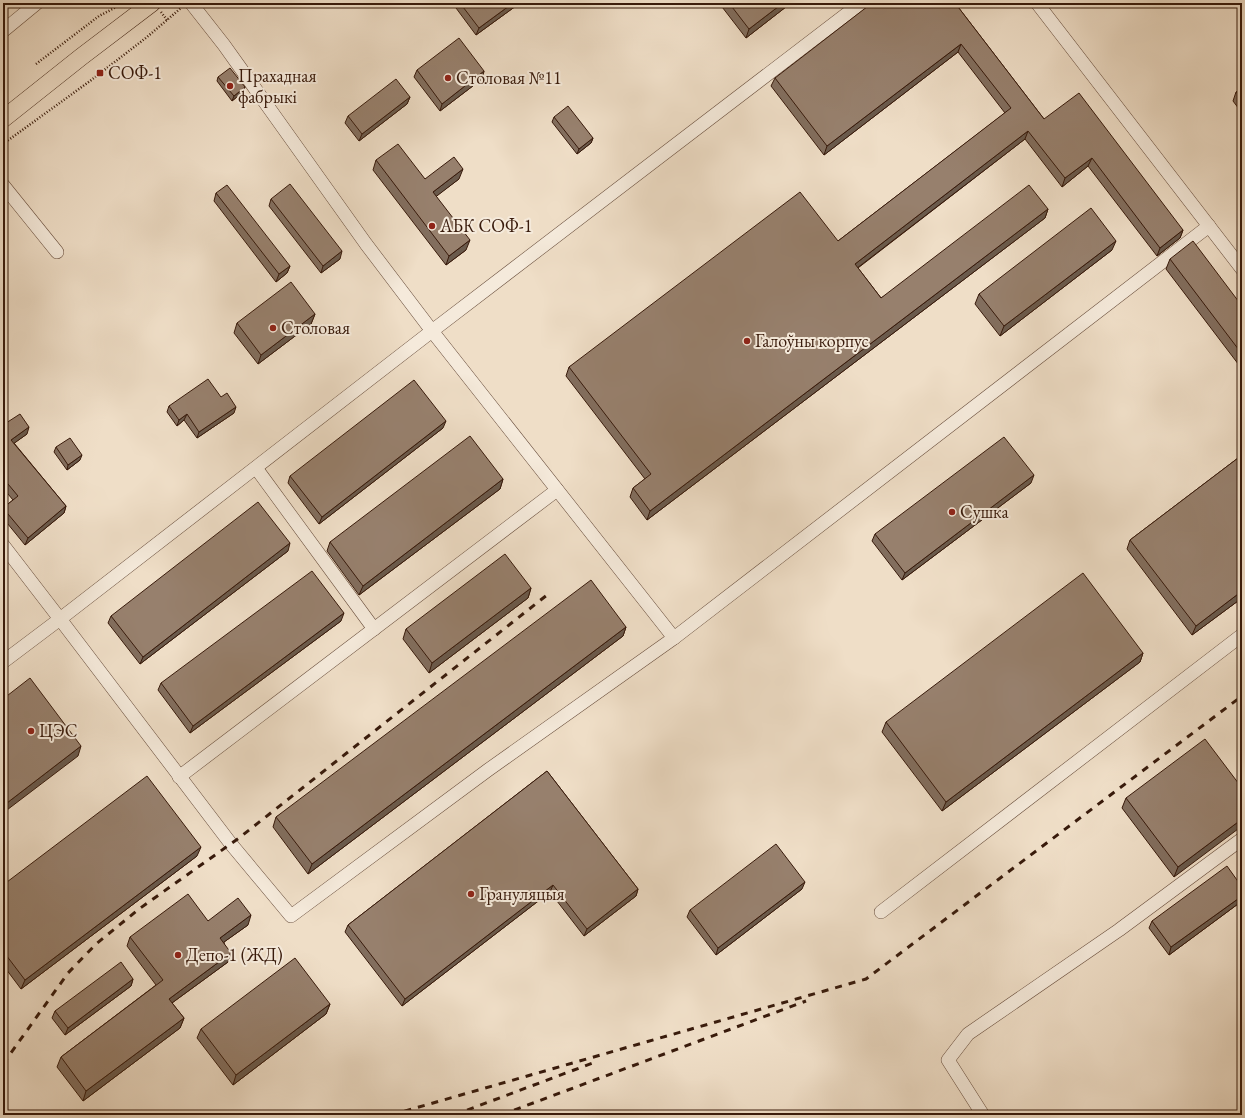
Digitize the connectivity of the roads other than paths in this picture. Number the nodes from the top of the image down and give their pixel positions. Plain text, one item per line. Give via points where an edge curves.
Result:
1 (37, 3) edge
2 (152, 3) edge
3 (861, 3) edge
4 (1037, 3) edge
5 (186, 5) edge
6 (3, 31) edge
7 (3, 119) edge
8 (3, 185) edge
9 (1209, 226) junction
10 (57, 252) dead end
11 (1242, 269) edge
12 (432, 331) junction
13 (256, 468) junction
14 (557, 490) junction
15 (3, 545) edge
16 (60, 619) junction
17 (374, 629) junction
18 (1242, 635) edge
19 (674, 638) junction
20 (3, 662) edge
21 (179, 777) junction
22 (1242, 839) edge
23 (881, 912) dead end
24 (983, 1115) edge

1 - 6 lane
2 - 7 main road
3 - 12 lane
4 - 9 lane
5 - 12 lane via 224,45 366,244
8 - 10 lane
9 - 11 lane
9 - 19 lane
12 - 13 lane
12 - 14 lane
13 - 16 lane
13 - 17 lane
14 - 17 lane
14 - 19 lane
15 - 16 lane
16 - 20 lane
16 - 21 lane
17 - 21 lane
18 - 23 lane
19 - 21 lane via 488,770 291,916
22 - 24 lane via 1119,930 968,1034 948,1060

